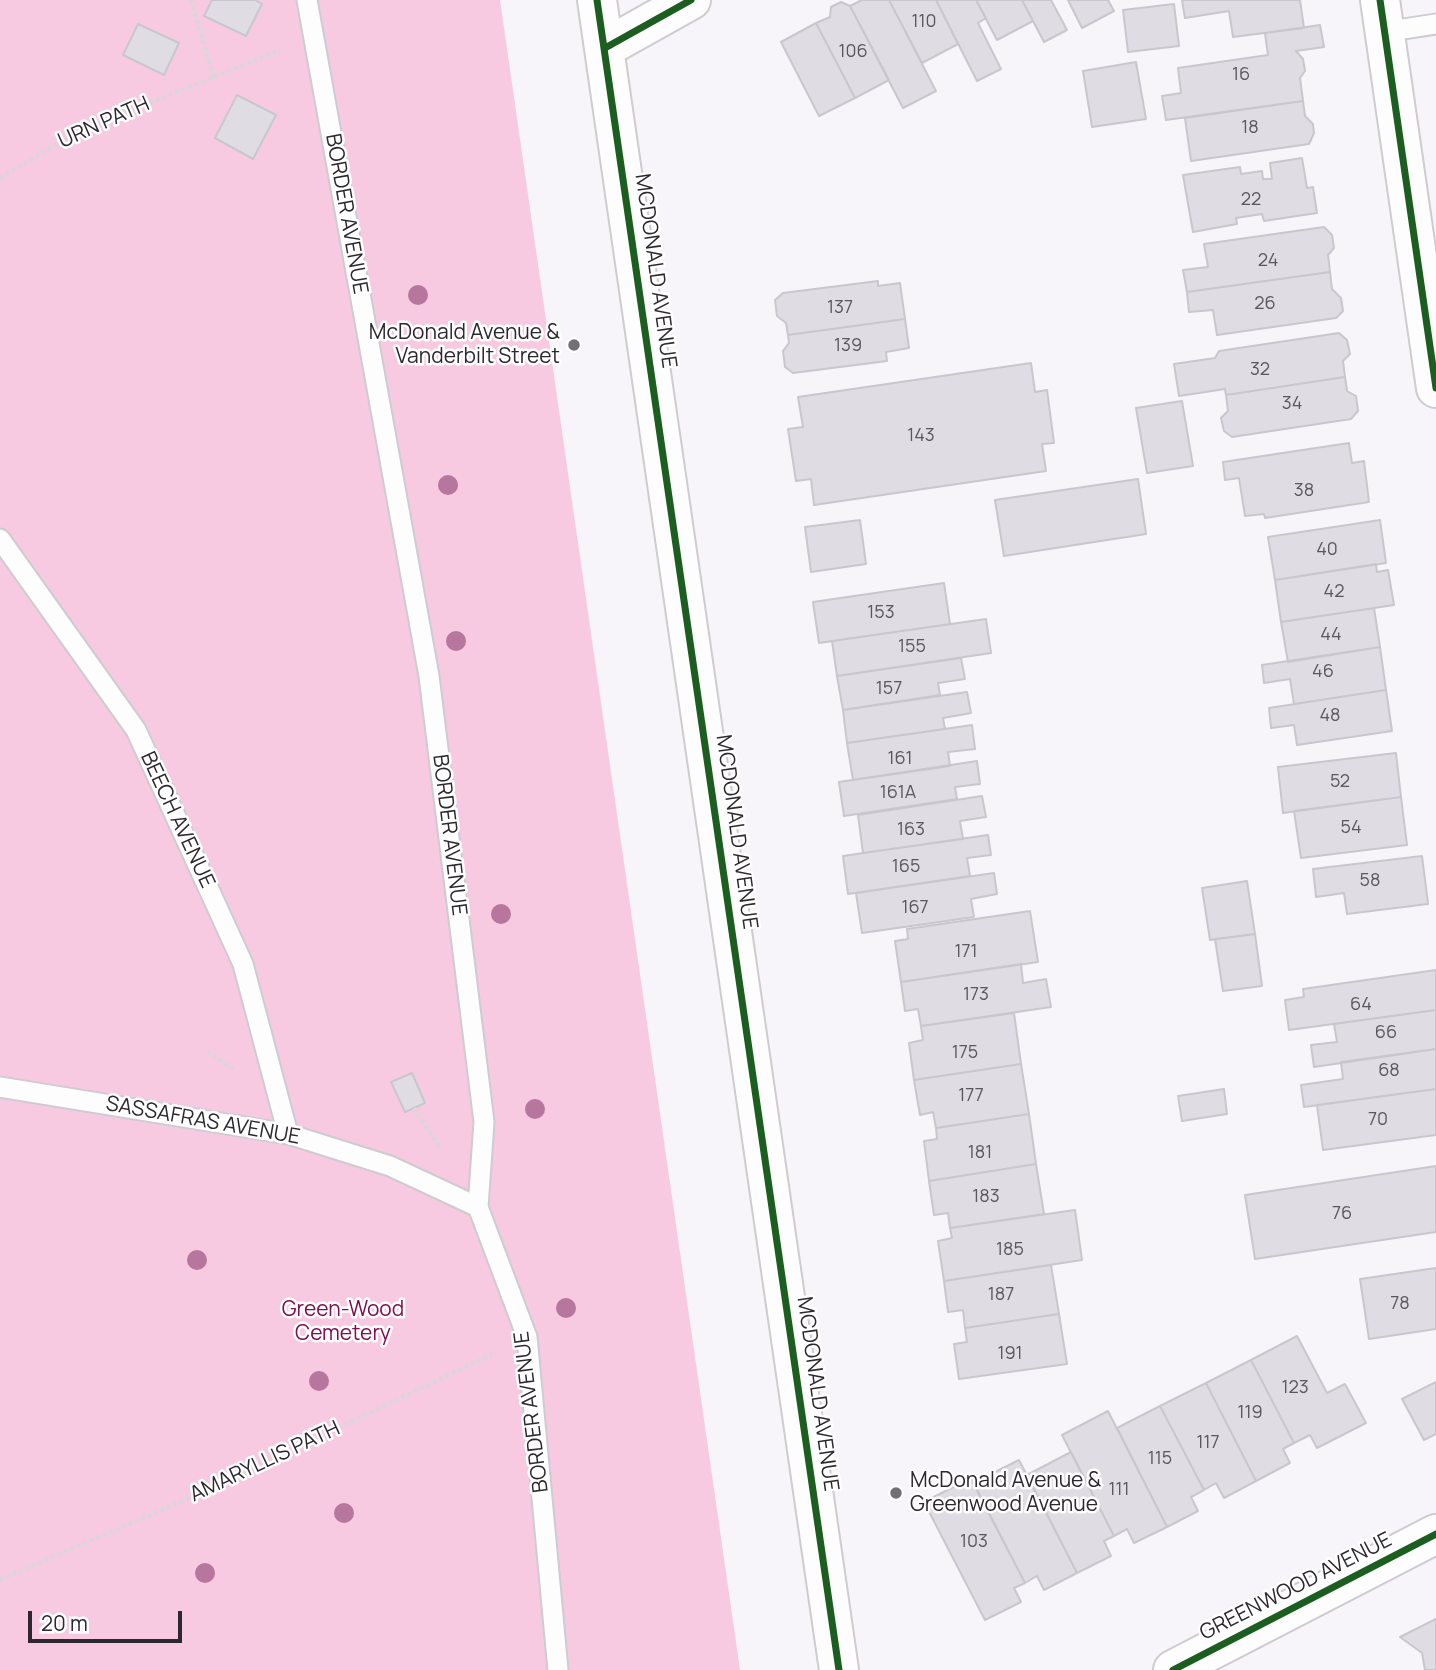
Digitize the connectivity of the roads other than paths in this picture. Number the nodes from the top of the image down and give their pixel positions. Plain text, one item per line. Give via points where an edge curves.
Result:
1 (307, 0) edge
2 (597, 0) edge
3 (691, 0) edge
4 (1382, 16) edge
5 (1436, 24) edge
6 (605, 48) junction
7 (1436, 388) edge
8 (0, 539) edge
9 (0, 1087) edge
10 (288, 1134) junction
11 (478, 1207) junction
12 (1436, 1534) edge
13 (558, 1670) edge
14 (839, 1670) edge
15 (1173, 1670) edge

1 - 11 lane, BORDER AVENUE via 429,676 484,1122
2 - 6 main road, MCDONALD AVENUE
3 - 6 main road
4 - 5 lane
4 - 7 main road
6 - 14 main road, MCDONALD AVENUE
8 - 10 lane, BEECH AVENUE via 136,730 243,964
9 - 10 lane, SASSAFRAS AVENUE
10 - 11 lane, SASSAFRAS AVENUE via 390,1166
11 - 13 lane, BORDER AVENUE via 527,1337
12 - 15 main road, GREENWOOD AVENUE

